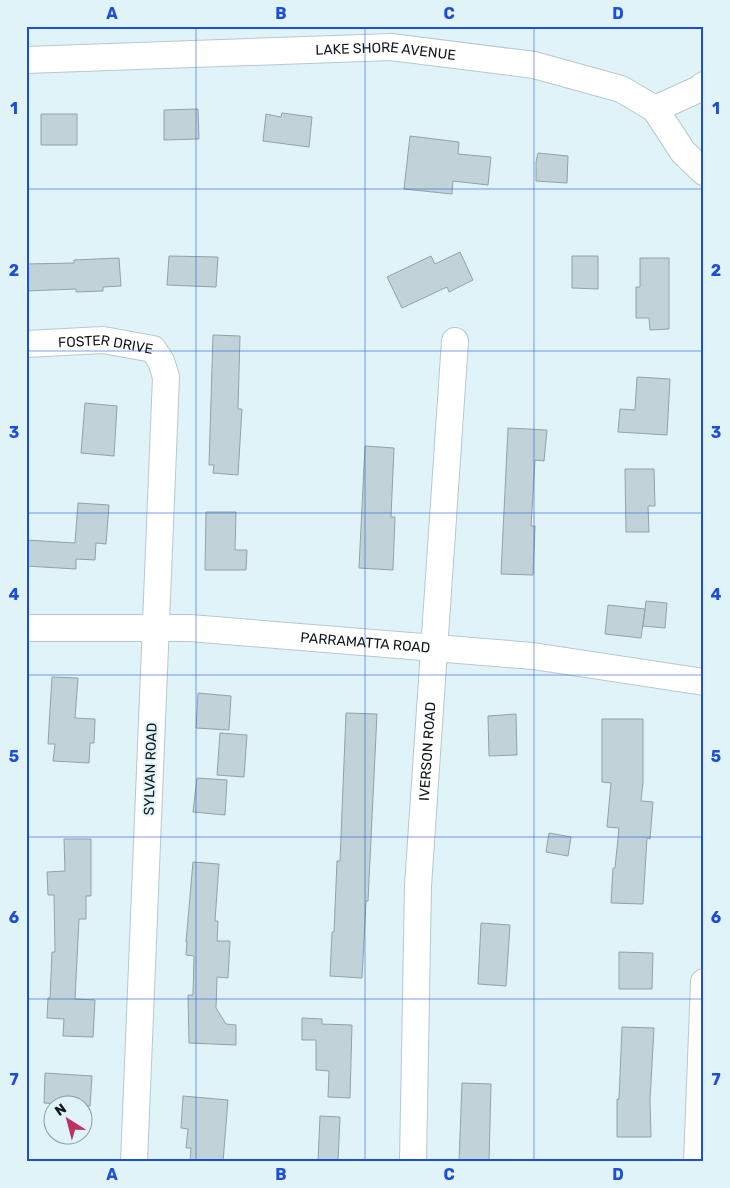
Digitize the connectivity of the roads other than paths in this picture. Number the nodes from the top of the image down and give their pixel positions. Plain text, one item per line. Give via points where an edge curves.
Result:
1 (26, 60) edge
2 (704, 85) edge
3 (655, 108) junction
4 (704, 172) edge
5 (455, 341) dead end
6 (26, 344) edge
7 (166, 377) joint
8 (26, 628) edge
9 (155, 628) junction
10 (434, 648) junction
11 (704, 682) edge
12 (704, 982) edge
13 (134, 1162) edge
14 (412, 1162) edge
15 (697, 1162) edge

1 - 3 street, LAKE SHORE AVENUE via 391,47 534,65 621,89
2 - 3 street
3 - 4 street, LAKE SHORE AVENUE via 682,152
5 - 10 street, IVERSON ROAD
6 - 7 street, FOSTER DRIVE via 103,340 145,347 153,349 161,360
7 - 9 street, SYLVAN ROAD
8 - 9 street, PARRAMATTA ROAD
9 - 10 street, PARRAMATTA ROAD via 190,628
9 - 13 street, SYLVAN ROAD
10 - 11 street, PARRAMATTA ROAD via 533,656
10 - 14 street, IVERSON ROAD via 418,886
12 - 15 street

